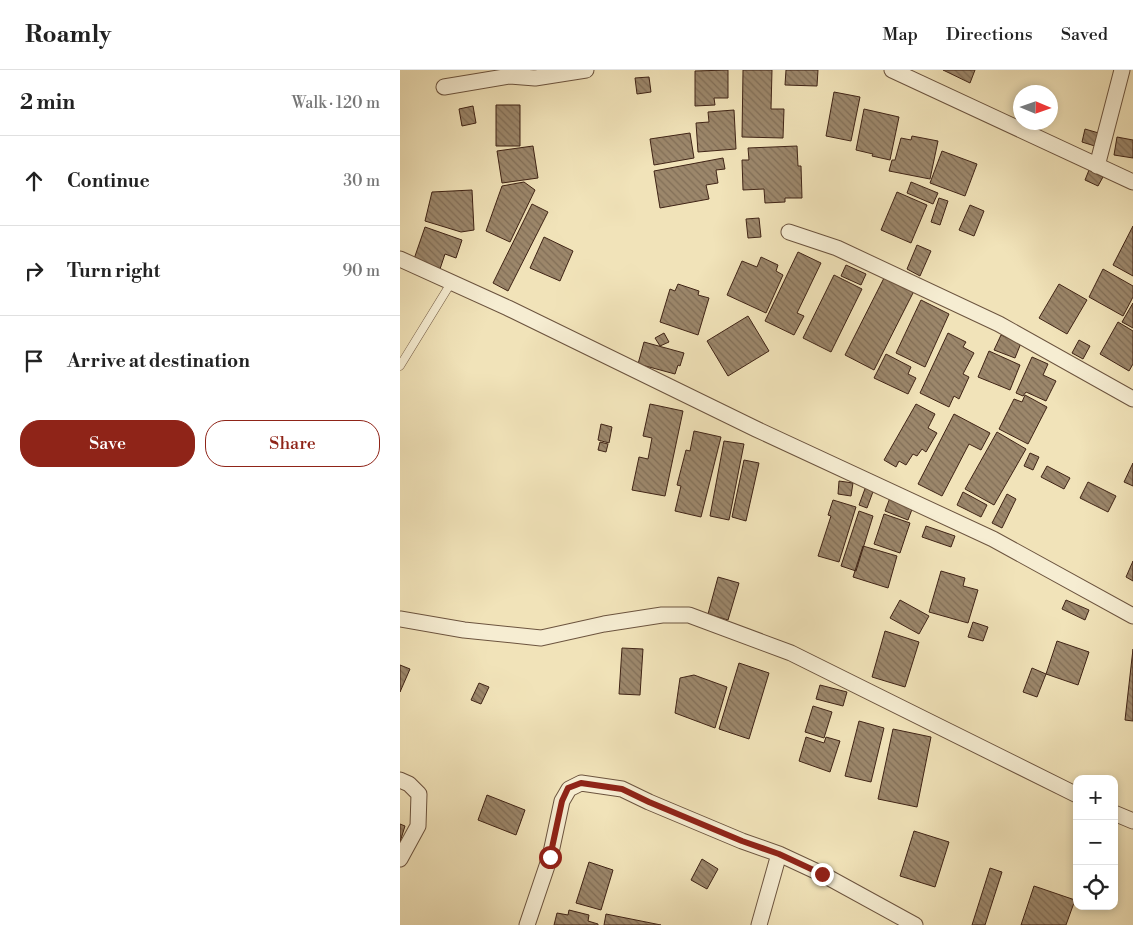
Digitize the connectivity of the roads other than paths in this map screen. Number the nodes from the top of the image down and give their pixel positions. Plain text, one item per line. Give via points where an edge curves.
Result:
1 (586, 70) edge
2 (892, 70) edge
3 (1122, 70) edge
4 (444, 87) dead end
5 (1097, 166) junction
6 (1133, 182) edge
7 (789, 232) dead end
8 (400, 259) edge
9 (450, 283) junction
10 (400, 366) edge
11 (1133, 398) edge
12 (1133, 616) edge
13 (400, 619) edge
14 (400, 780) edge
15 (1073, 793) edge
16 (1118, 815) edge
17 (1133, 821) edge
18 (779, 854) junction
19 (400, 860) edge
20 (527, 925) edge
21 (758, 925) edge
22 (915, 925) edge

1 - 4 street via 535,78 510,76
2 - 5 street
3 - 5 street
5 - 6 street
7 - 11 street via 837,248 999,324
8 - 9 street
9 - 10 lane
9 - 12 street via 993,539
13 - 15 street via 540,638 604,624 662,615 688,615 791,653
14 - 19 street via 419,794 420,806 418,826
16 - 17 street
18 - 20 street via 622,789 581,783 568,788 562,801 550,857
18 - 21 street
18 - 22 street

